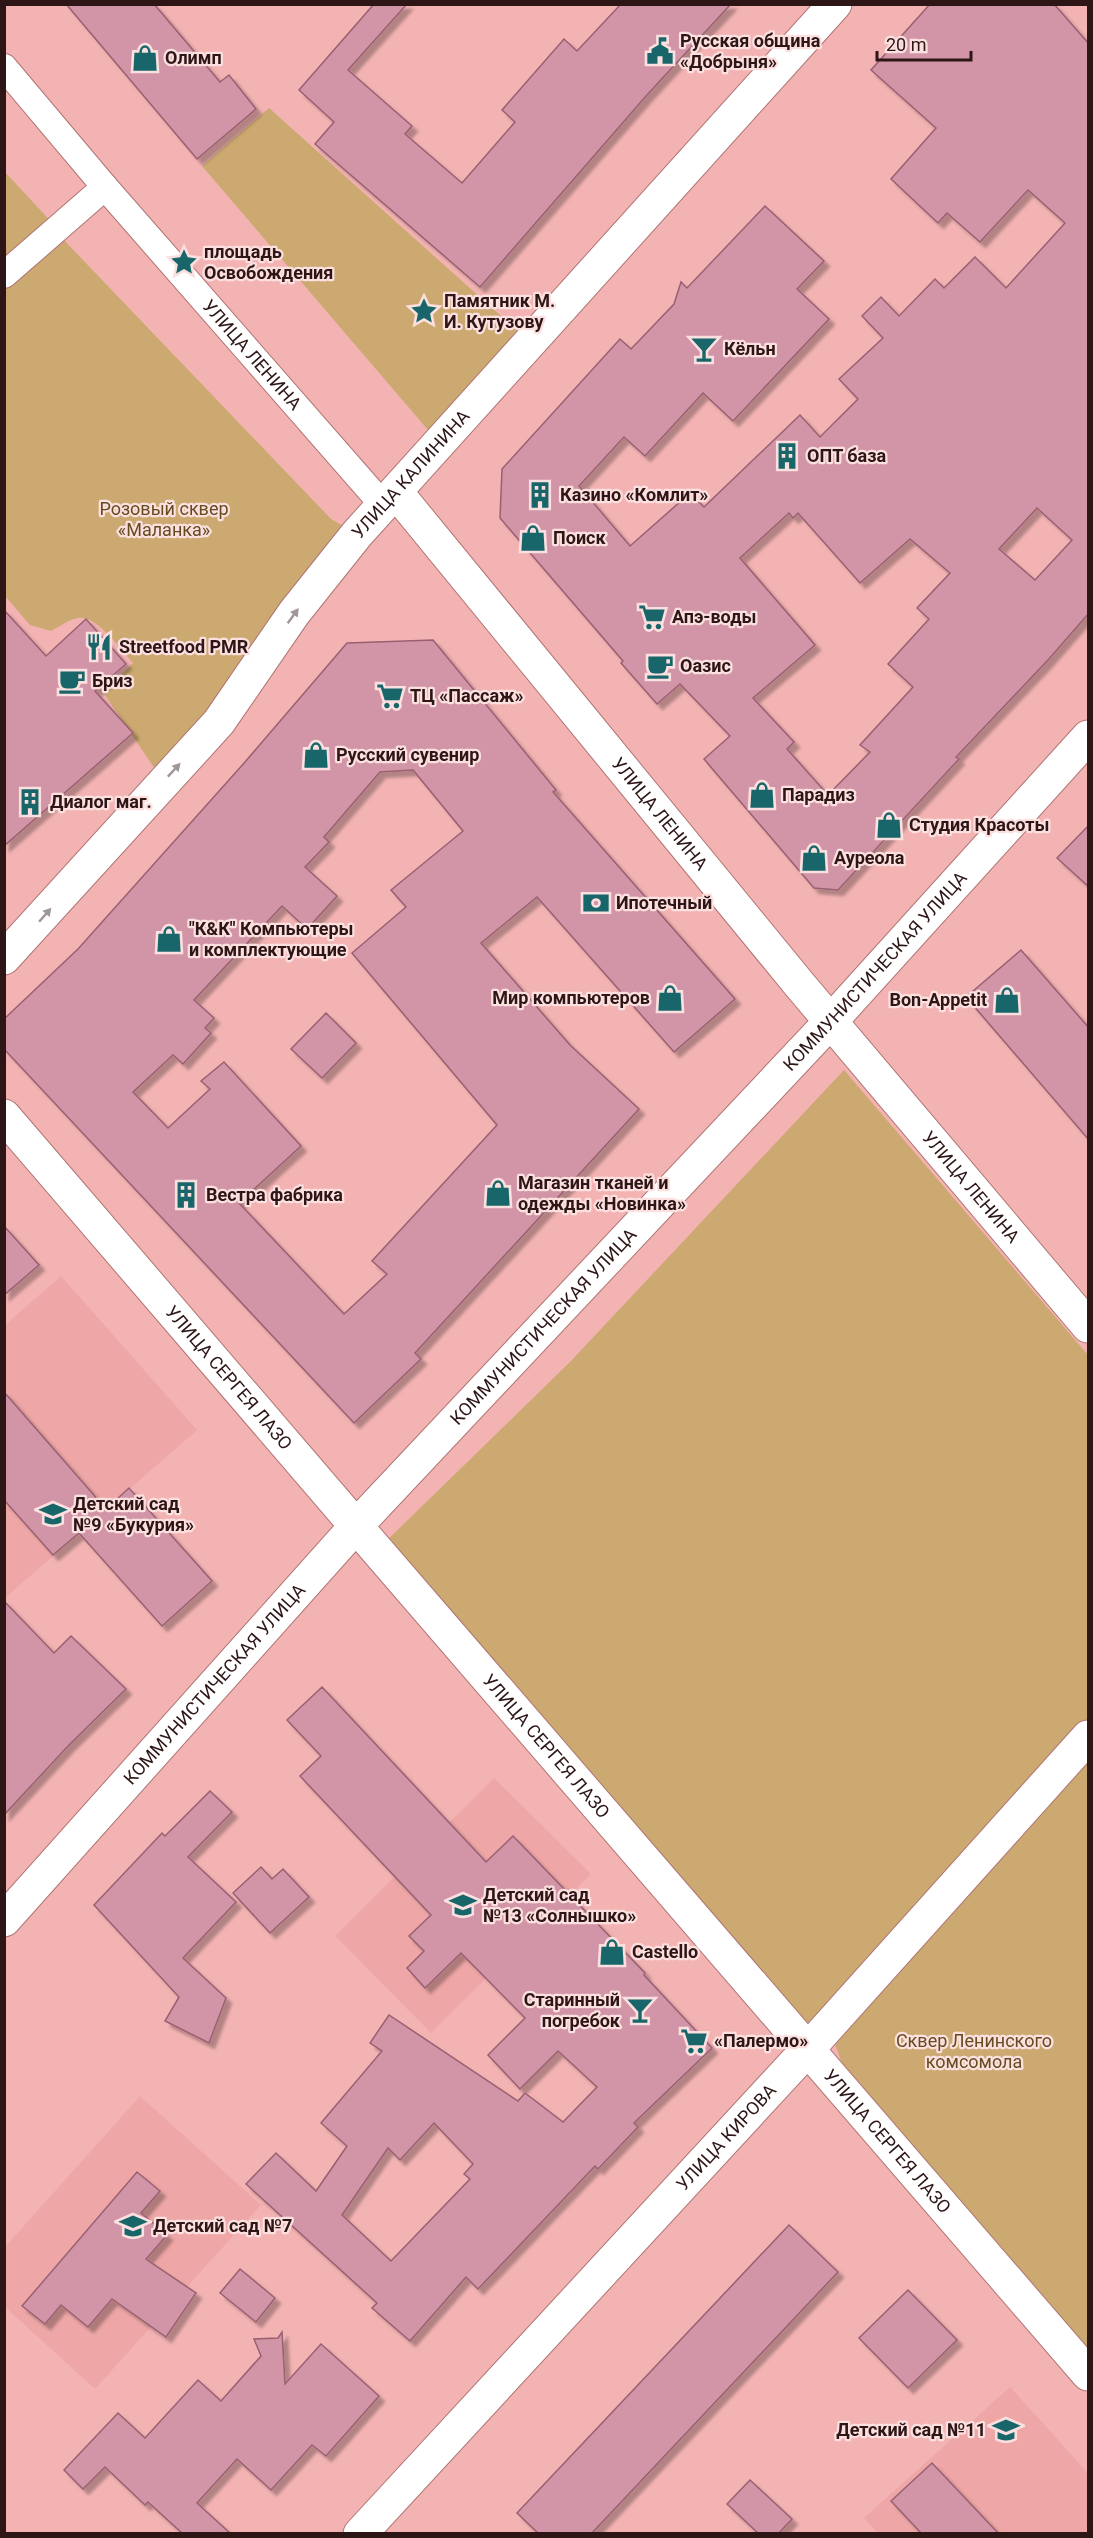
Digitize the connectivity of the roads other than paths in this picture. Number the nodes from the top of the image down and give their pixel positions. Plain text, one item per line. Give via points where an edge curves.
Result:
1 (835, 4) edge
2 (4, 67) edge
3 (105, 187) junction
4 (4, 275) edge
5 (389, 499) junction
6 (1089, 737) edge
7 (4, 958) edge
8 (831, 1021) junction
9 (4, 1116) edge
10 (1089, 1326) edge
11 (356, 1526) junction
12 (1089, 1737) edge
13 (4, 1920) edge
14 (808, 2049) junction
15 (1089, 2374) edge
16 (360, 2534) edge

1 - 5 street, УЛИЦА КАЛИНИНА
2 - 3 street, УЛИЦА ЛЕНИНА
3 - 4 street
3 - 5 street, УЛИЦА ЛЕНИНА
7 -> 5 street, УЛИЦА КАЛИНИНА via 219,722 294,613
5 - 8 street, УЛИЦА ЛЕНИНА
6 - 8 street, КОММУНИСТИЧЕСКАЯ УЛИЦА
8 - 10 street, УЛИЦА ЛЕНИНА
8 - 11 street, КОММУНИСТИЧЕСКАЯ УЛИЦА
9 - 11 street, УЛИЦА СЕРГЕЯ ЛАЗО
11 - 13 street, КОММУНИСТИЧЕСКАЯ УЛИЦА
11 - 14 street, УЛИЦА СЕРГЕЯ ЛАЗО
12 - 14 street, УЛИЦА КИРОВА
14 - 15 street, УЛИЦА СЕРГЕЯ ЛАЗО
14 - 16 street, УЛИЦА КИРОВА

